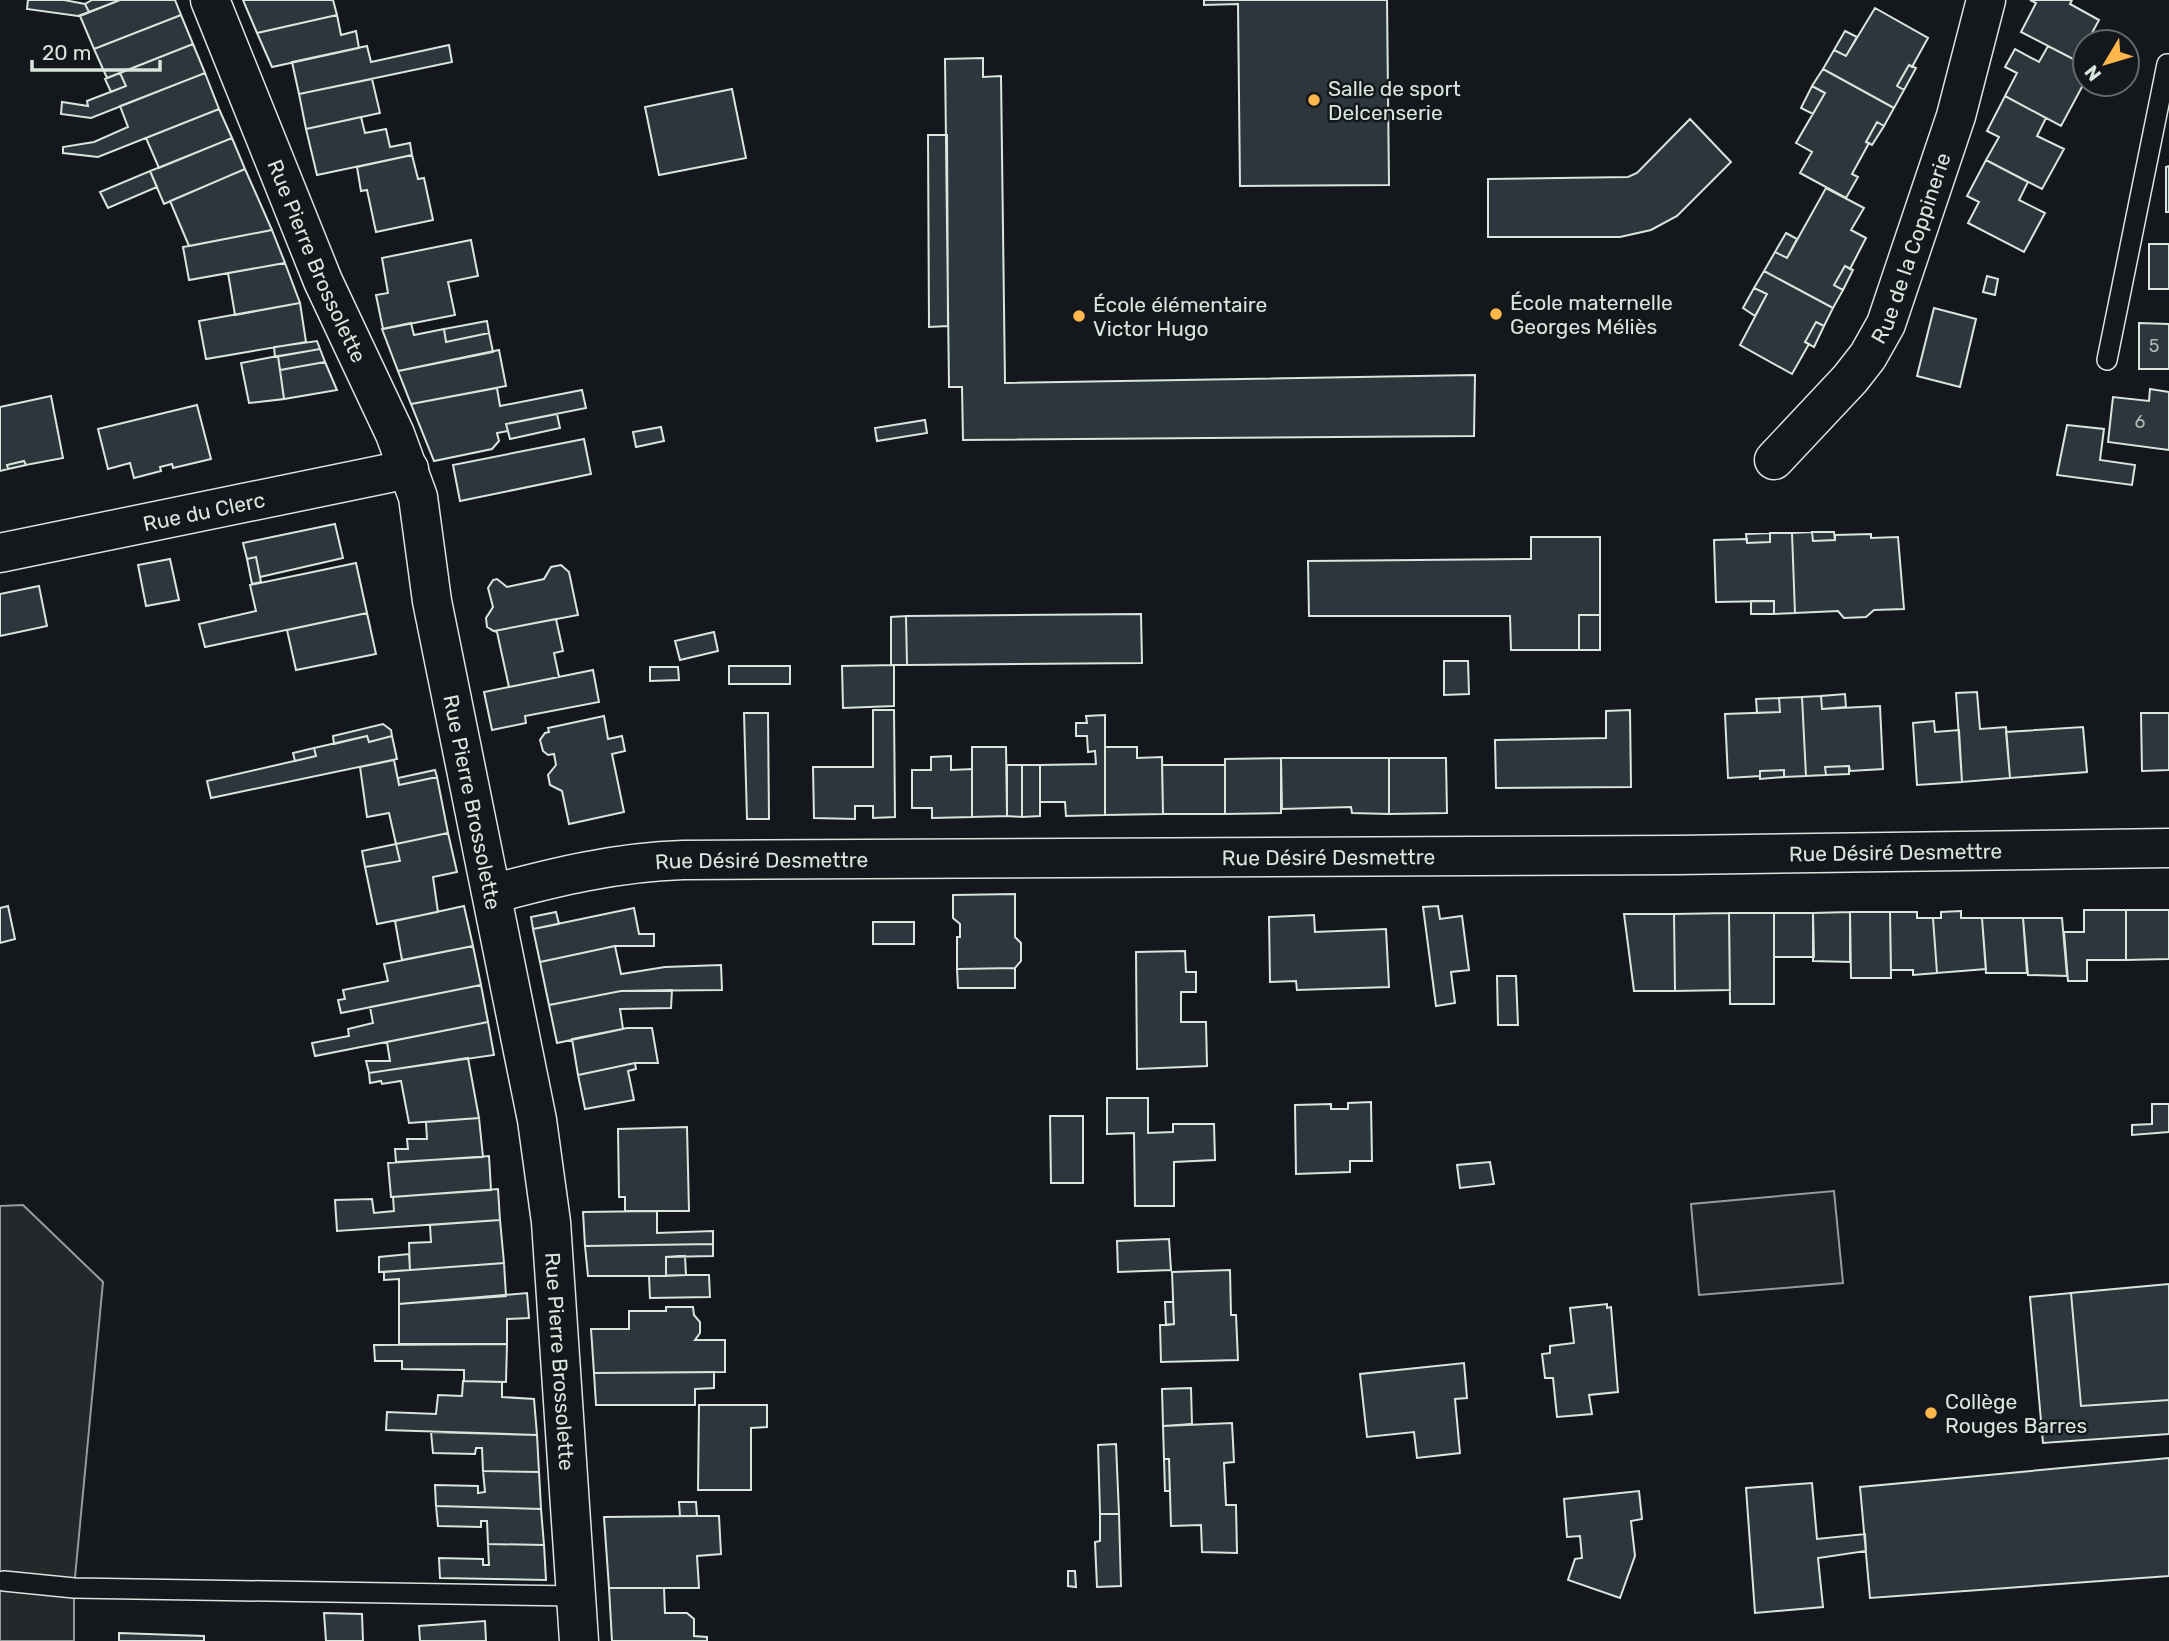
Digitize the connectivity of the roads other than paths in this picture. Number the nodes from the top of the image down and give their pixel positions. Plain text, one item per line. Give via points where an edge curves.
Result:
1 (210, 0) edge
2 (1986, 0) edge
3 (2169, 64) edge
4 (2107, 360) dead end
5 (1774, 460) dead end
6 (409, 469) junction
7 (0, 553) edge
8 (2169, 848) edge
9 (492, 894) junction
10 (4, 1581) dead end
11 (576, 1596) junction
12 (579, 1641) edge

1 - 6 street, Rue Pierre Brossolette via 323,281
2 - 5 street, Rue de la Coppinerie via 1956,116 1886,324 1850,379
3 - 4 lane
6 - 7 street, Rue du Clerc
6 - 9 street, Rue Pierre Brossolette
8 - 9 street, Rue Désiré Desmettre via 1664,856 683,860 620,864
9 - 11 street, Rue Pierre Brossolette via 537,1120 551,1222
10 - 11 lane via 74,1588
11 - 12 street, Rue Pierre Brossolette

